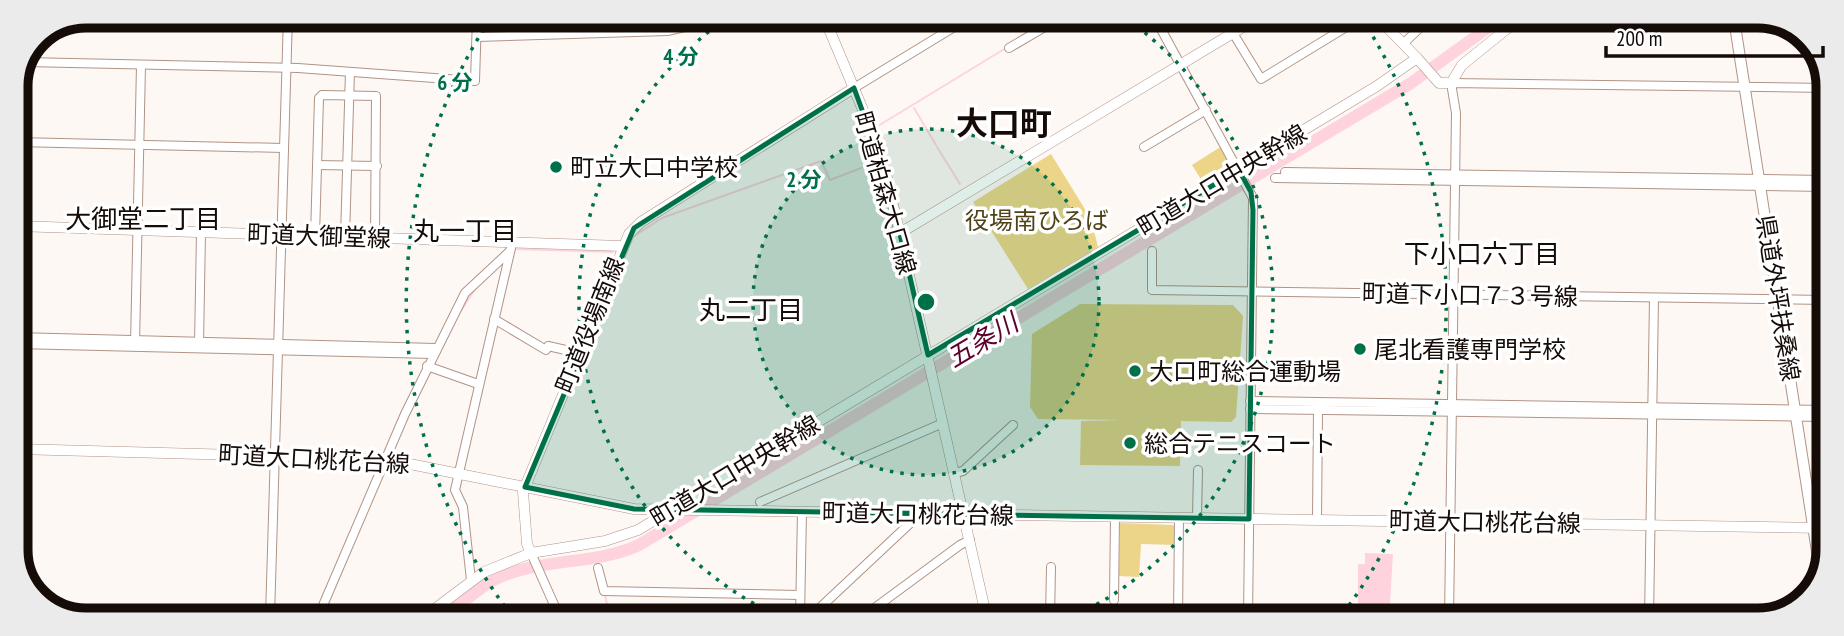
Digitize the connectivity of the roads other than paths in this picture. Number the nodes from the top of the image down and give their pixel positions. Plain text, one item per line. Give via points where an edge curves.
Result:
1 (288, 28) edge
2 (477, 28) edge
3 (680, 28) edge
4 (829, 28) edge
5 (951, 28) edge
6 (1043, 28) edge
7 (1161, 28) edge
8 (1241, 28) edge
9 (1346, 28) edge
10 (1388, 28) edge
11 (1420, 28) edge
12 (1508, 28) edge
13 (1735, 28) edge
14 (667, 31) joint
15 (1233, 33) junction
16 (477, 37) junction
17 (1404, 43) junction
18 (1009, 48) dead end
19 (1419, 60) junction
20 (33, 62) edge
21 (1181, 64) junction
22 (141, 65) junction
23 (286, 68) junction
24 (350, 72) junction
25 (1451, 83) junction
26 (854, 88) junction
27 (1745, 88) junction
28 (1816, 88) edge
29 (349, 96) junction
30 (1206, 110) junction
31 (28, 142) edge
32 (139, 144) junction
33 (1144, 147) dead end
34 (283, 148) junction
35 (317, 165) junction
36 (347, 165) junction
37 (377, 166) junction
38 (1240, 172) junction
39 (1285, 172) dead end
40 (1275, 178) dead end
41 (1455, 178) junction
42 (1816, 180) edge
43 (1760, 182) junction
44 (1816, 186) edge
45 (28, 226) edge
46 (138, 230) junction
47 (201, 232) junction
48 (900, 233) junction
49 (280, 235) junction
50 (315, 236) junction
51 (345, 237) junction
52 (375, 238) junction
53 (511, 246) junction
54 (622, 246) junction
55 (1152, 251) dead end
56 (1252, 292) junction
57 (1454, 295) junction
58 (1654, 298) junction
59 (1778, 300) junction
60 (1816, 300) edge
61 (494, 319) junction
62 (28, 338) edge
63 (28, 344) edge
64 (135, 344) junction
65 (199, 345) junction
66 (277, 347) junction
67 (435, 351) junction
68 (579, 353) junction
69 (929, 360) junction
70 (427, 366) junction
71 (478, 384) junction
72 (1250, 405) junction
73 (1452, 408) junction
74 (1318, 410) junction
75 (1653, 411) junction
76 (1816, 411) edge
77 (1796, 413) junction
78 (1816, 416) edge
79 (943, 423) junction
80 (1013, 425) dead end
81 (28, 449) edge
82 (274, 455) junction
83 (385, 459) junction
84 (1198, 470) dead end
85 (458, 472) junction
86 (954, 473) junction
87 (525, 487) junction
88 (760, 502) dead end
89 (677, 510) junction
90 (802, 512) junction
91 (1816, 513) edge
92 (919, 514) junction
93 (963, 515) junction
94 (1115, 517) junction
95 (1179, 518) junction
96 (1197, 518) junction
97 (1249, 519) junction
98 (1317, 520) junction
99 (1450, 522) junction
100 (1651, 525) junction
101 (1816, 528) edge
102 (970, 540) junction
103 (531, 553) junction
104 (1051, 566) dead end
105 (598, 568) dead end
106 (471, 580) junction
107 (800, 595) junction
108 (1114, 600) dead end
109 (270, 608) edge
110 (322, 608) edge
111 (435, 608) edge
112 (556, 608) edge
113 (800, 608) edge
114 (820, 608) edge
115 (875, 608) edge
116 (985, 608) edge
117 (1050, 608) edge
118 (1178, 608) edge
119 (1248, 608) edge
120 (1449, 608) edge
121 (1649, 608) edge

1 - 23 street
2 - 16 street
3 - 14 street
4 - 26 street, 町道柏森大口線
5 - 26 street
6 - 18 street
7 - 21 street
8 - 15 street
9 - 15 street via 1261,79
10 - 17 street
11 - 17 street
12 - 25 street via 1462,65
13 - 27 main road, 県道外坪扶桑線
14 - 16 street
15 - 21 street
16 - 24 street via 475,81
17 - 19 street
19 - 25 street via 1439,83
19 - 38 street, 町道大口中央幹線
20 - 22 street
21 - 30 street
21 - 48 street
22 - 23 street
22 - 32 street
23 - 24 street
23 - 34 street
24 - 29 street
25 - 27 street
25 - 41 street via 1456,113
26 - 48 street, 町道柏森大口線 via 878,150
26 - 54 street, 町道役場南線 via 641,222
27 - 28 street
27 - 43 main road, 県道外坪扶桑線
29 - 35 street via 319,98
29 - 36 street
29 - 37 street via 379,99
30 - 33 street
30 - 38 street
31 - 32 street
32 - 34 street
32 - 46 street
34 - 49 street
35 - 36 street
35 - 50 street
36 - 37 street
36 - 51 street
37 - 52 street
38 - 56 street via 1251,191
38 - 69 street, 町道大口中央幹線
39 - 41 street
40 - 41 street
41 - 43 street
41 - 57 street
42 - 43 street
43 - 44 street
43 - 59 main road, 県道外坪扶桑線
45 - 46 street, 町道大御堂線
46 - 47 street, 町道大御堂線
46 - 64 street
47 - 49 street, 町道大御堂線
47 - 65 street
48 - 69 street, 町道柏森大口線
49 - 50 street, 町道大御堂線
49 - 66 street
50 - 51 street, 町道大御堂線
51 - 52 street, 町道大御堂線
52 - 53 street, 町道大御堂線
53 - 54 street, 町道大御堂線
53 - 61 street
53 - 67 street via 465,293
54 - 68 street, 町道役場南線
55 - 56 street, 町道下小口７３号線 via 1152,290
56 - 57 street, 町道下小口７３号線
56 - 72 street
57 - 58 street, 町道下小口７３号線
57 - 73 street
58 - 59 street, 町道下小口７３号線
58 - 75 street
59 - 60 street, 町道下小口７３号線
59 - 77 main road, 県道外坪扶桑線
61 - 68 street via 546,350 548,346
61 - 71 street
62 - 64 street
63 - 64 street
64 - 65 street
65 - 66 street
66 - 67 street
66 - 82 street
67 - 70 street
68 - 87 street, 町道役場南線
69 - 79 street, 町道柏森大口線
69 - 89 street, 町道大口中央幹線
70 - 71 street
70 - 83 street
71 - 85 street
72 - 73 street
72 - 74 street
72 - 97 street
73 - 74 street
73 - 75 street
73 - 99 street
74 - 98 street
75 - 77 street
75 - 100 street
76 - 77 street
77 - 78 street
77 - 91 main road, 県道外坪扶桑線
79 - 86 street, 町道柏森大口線
79 - 88 street
80 - 86 street via 963,471
81 - 82 street, 町道大口桃花台線
82 - 83 street, 町道大口桃花台線
82 - 109 street
83 - 85 street, 町道大口桃花台線
83 - 110 street
84 - 96 street
85 - 87 street, 町道大口桃花台線
85 - 106 street via 455,493 463,507
86 - 93 street, 町道柏森大口線
87 - 89 street, 町道大口桃花台線 via 624,508
87 - 103 street, 町道役場南線 via 524,520
89 - 90 street, 町道大口桃花台線
89 - 103 street, 町道大口中央幹線 via 622,537
90 - 92 street, 町道大口桃花台線
90 - 107 street
92 - 93 street, 町道大口桃花台線
92 - 114 street
93 - 94 street, 町道大口桃花台線
93 - 102 street, 町道柏森大口線
94 - 95 street, 町道大口桃花台線
94 - 108 street
95 - 96 street, 町道大口桃花台線
95 - 118 street
96 - 97 street, 町道大口桃花台線
97 - 98 street, 町道大口桃花台線
97 - 119 street
98 - 99 street, 町道大口桃花台線
99 - 100 street, 町道大口桃花台線
99 - 120 street
100 - 101 street, 町道大口桃花台線
100 - 121 street
102 - 115 street
102 - 116 street, 町道柏森大口線
103 - 106 street
103 - 112 street
104 - 117 street
105 - 107 street via 604,591
106 - 111 street
107 - 113 street

